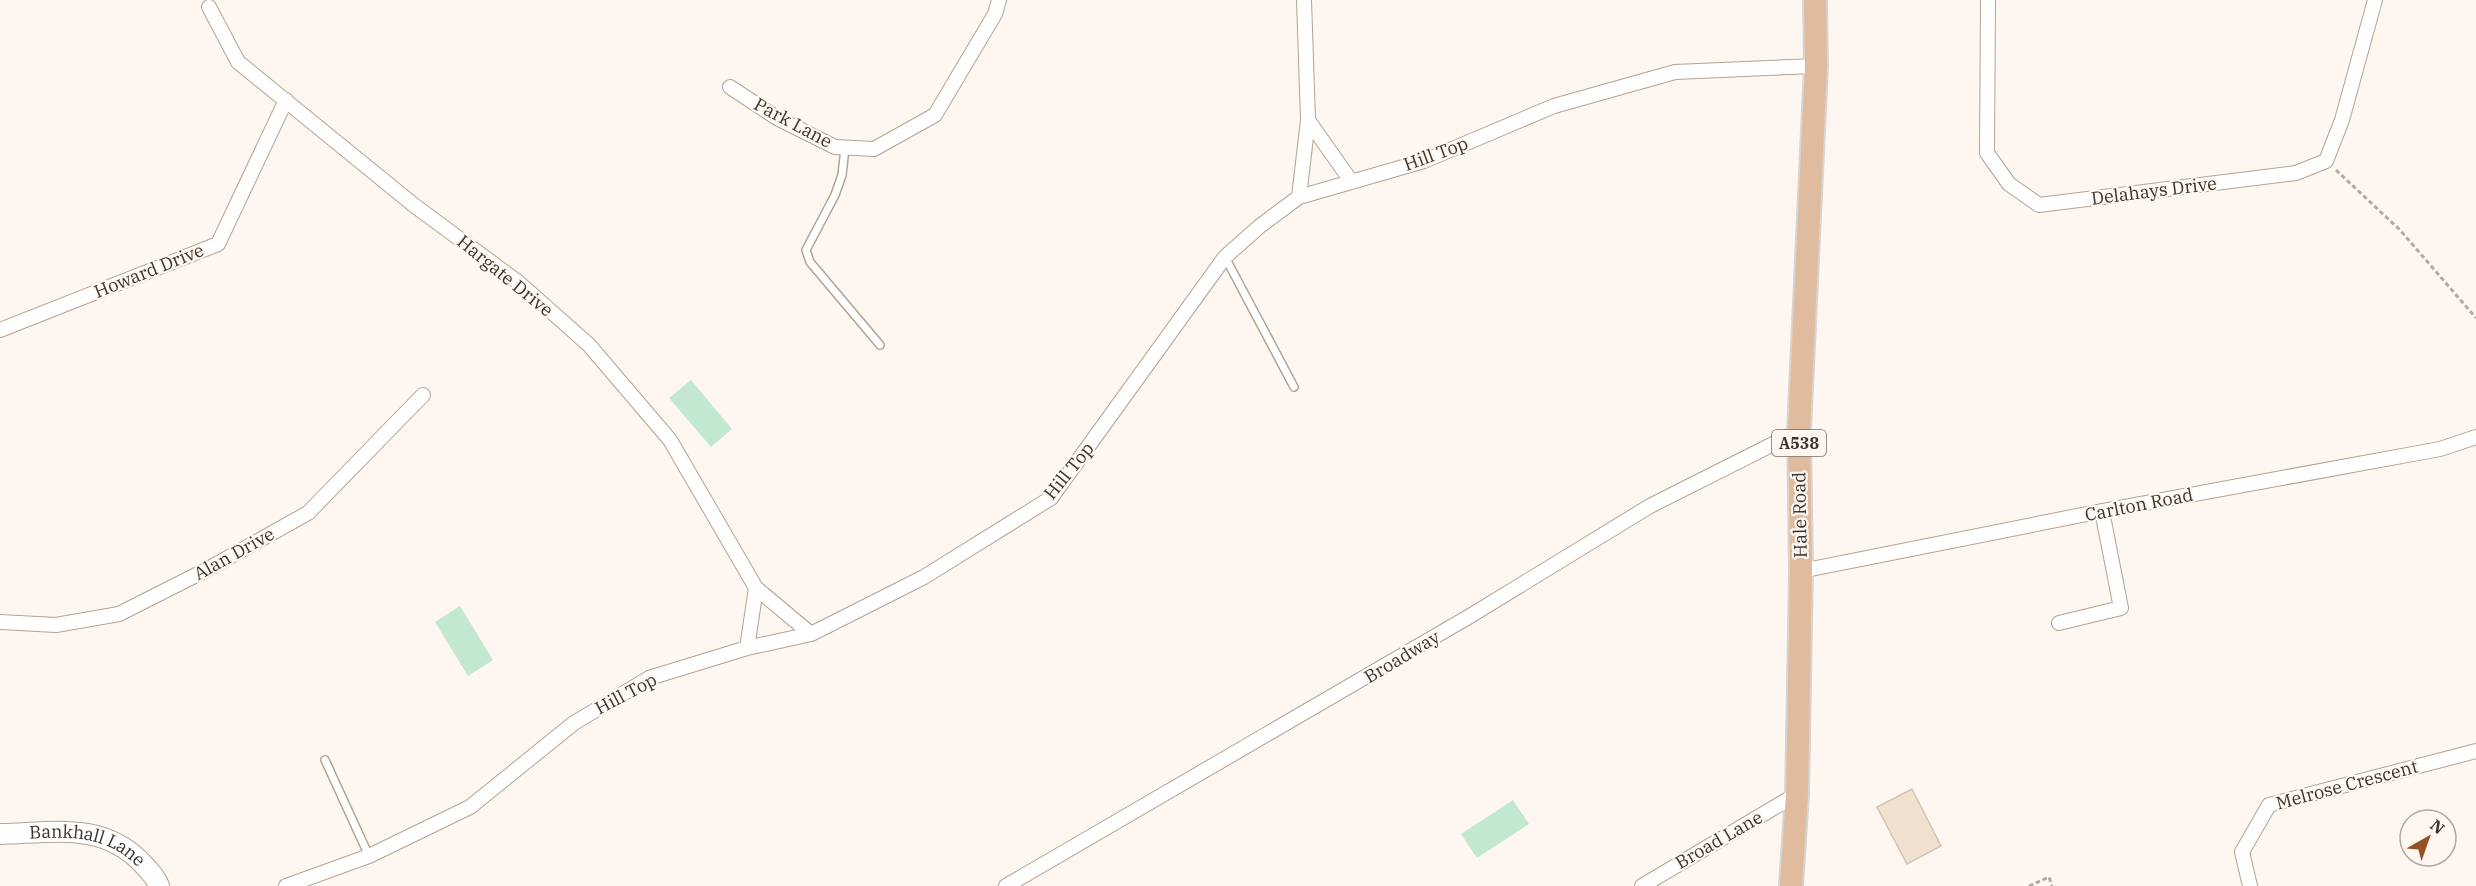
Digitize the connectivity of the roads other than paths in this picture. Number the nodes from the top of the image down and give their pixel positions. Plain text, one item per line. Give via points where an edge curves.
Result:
1 (999, 0) edge
2 (1304, 0) edge
3 (1815, 0) edge
4 (1988, 0) edge
5 (2375, 0) edge
6 (209, 7) dead end
7 (1816, 66) junction
8 (730, 87) dead end
9 (286, 100) junction
10 (1308, 120) junction
11 (845, 148) junction
12 (1351, 181) junction
13 (1299, 197) junction
14 (1225, 257) junction
15 (0, 330) edge
16 (880, 345) dead end
17 (1294, 387) dead end
18 (423, 395) dead end
19 (1798, 431) junction
20 (2476, 437) edge
21 (2102, 511) junction
22 (1801, 572) junction
23 (756, 588) junction
24 (0, 622) edge
25 (2059, 622) dead end
26 (811, 634) junction
27 (747, 648) junction
28 (2476, 751) edge
29 (325, 760) dead end
30 (1797, 794) junction
31 (0, 834) edge
32 (369, 856) junction
33 (159, 886) edge
34 (286, 886) edge
35 (1006, 886) edge
36 (1642, 886) edge
37 (1791, 886) edge
38 (2250, 886) edge

1 - 11 street, Park Lane via 995,14 936,115 874,149
2 - 10 street
3 - 7 main road, Hale Road / A538
4 - 5 street, Delahays Drive via 1987,153 2009,184 2039,205 2296,173 2326,161 2342,120
6 - 9 street, Hargate Drive via 238,62
7 - 12 street, Hill Top via 1675,72 1554,106 1424,160
7 - 19 main road, Hale Road / A538
8 - 11 street, Park Lane via 777,118 835,147
9 - 15 street, Howard Drive via 218,244
9 - 23 street, Hargate Drive via 415,206 518,282 589,345 670,440
10 - 12 street
10 - 13 street
11 - 16 lane via 835,195 806,250 810,262
12 - 13 street, Hill Top
13 - 14 street, Hill Top
14 - 17 lane
14 - 26 street, Hill Top via 1051,498 924,577
18 - 24 street, Alan Drive via 308,513 206,570 119,614 56,625
19 - 22 main road, Hale Road / A538
19 - 35 street, Broadway via 1650,506 1450,628
20 - 21 street, Carlton Road via 2440,449
21 - 22 street, Carlton Road
21 - 25 street via 2121,608
22 - 30 main road, Hale Road / A538
23 - 26 street, Hargate Drive
23 - 27 street
26 - 27 street, Hill Top
27 - 32 street, Hill Top via 650,678 574,723 470,807
28 - 38 street, Melrose Crescent via 2269,805 2242,852
29 - 32 lane
30 - 36 street, Broad Lane
30 - 37 main road, Hale Road / A538
31 - 33 street, Bankhall Lane via 83,832 115,841 138,858
32 - 34 street, Hill Top

